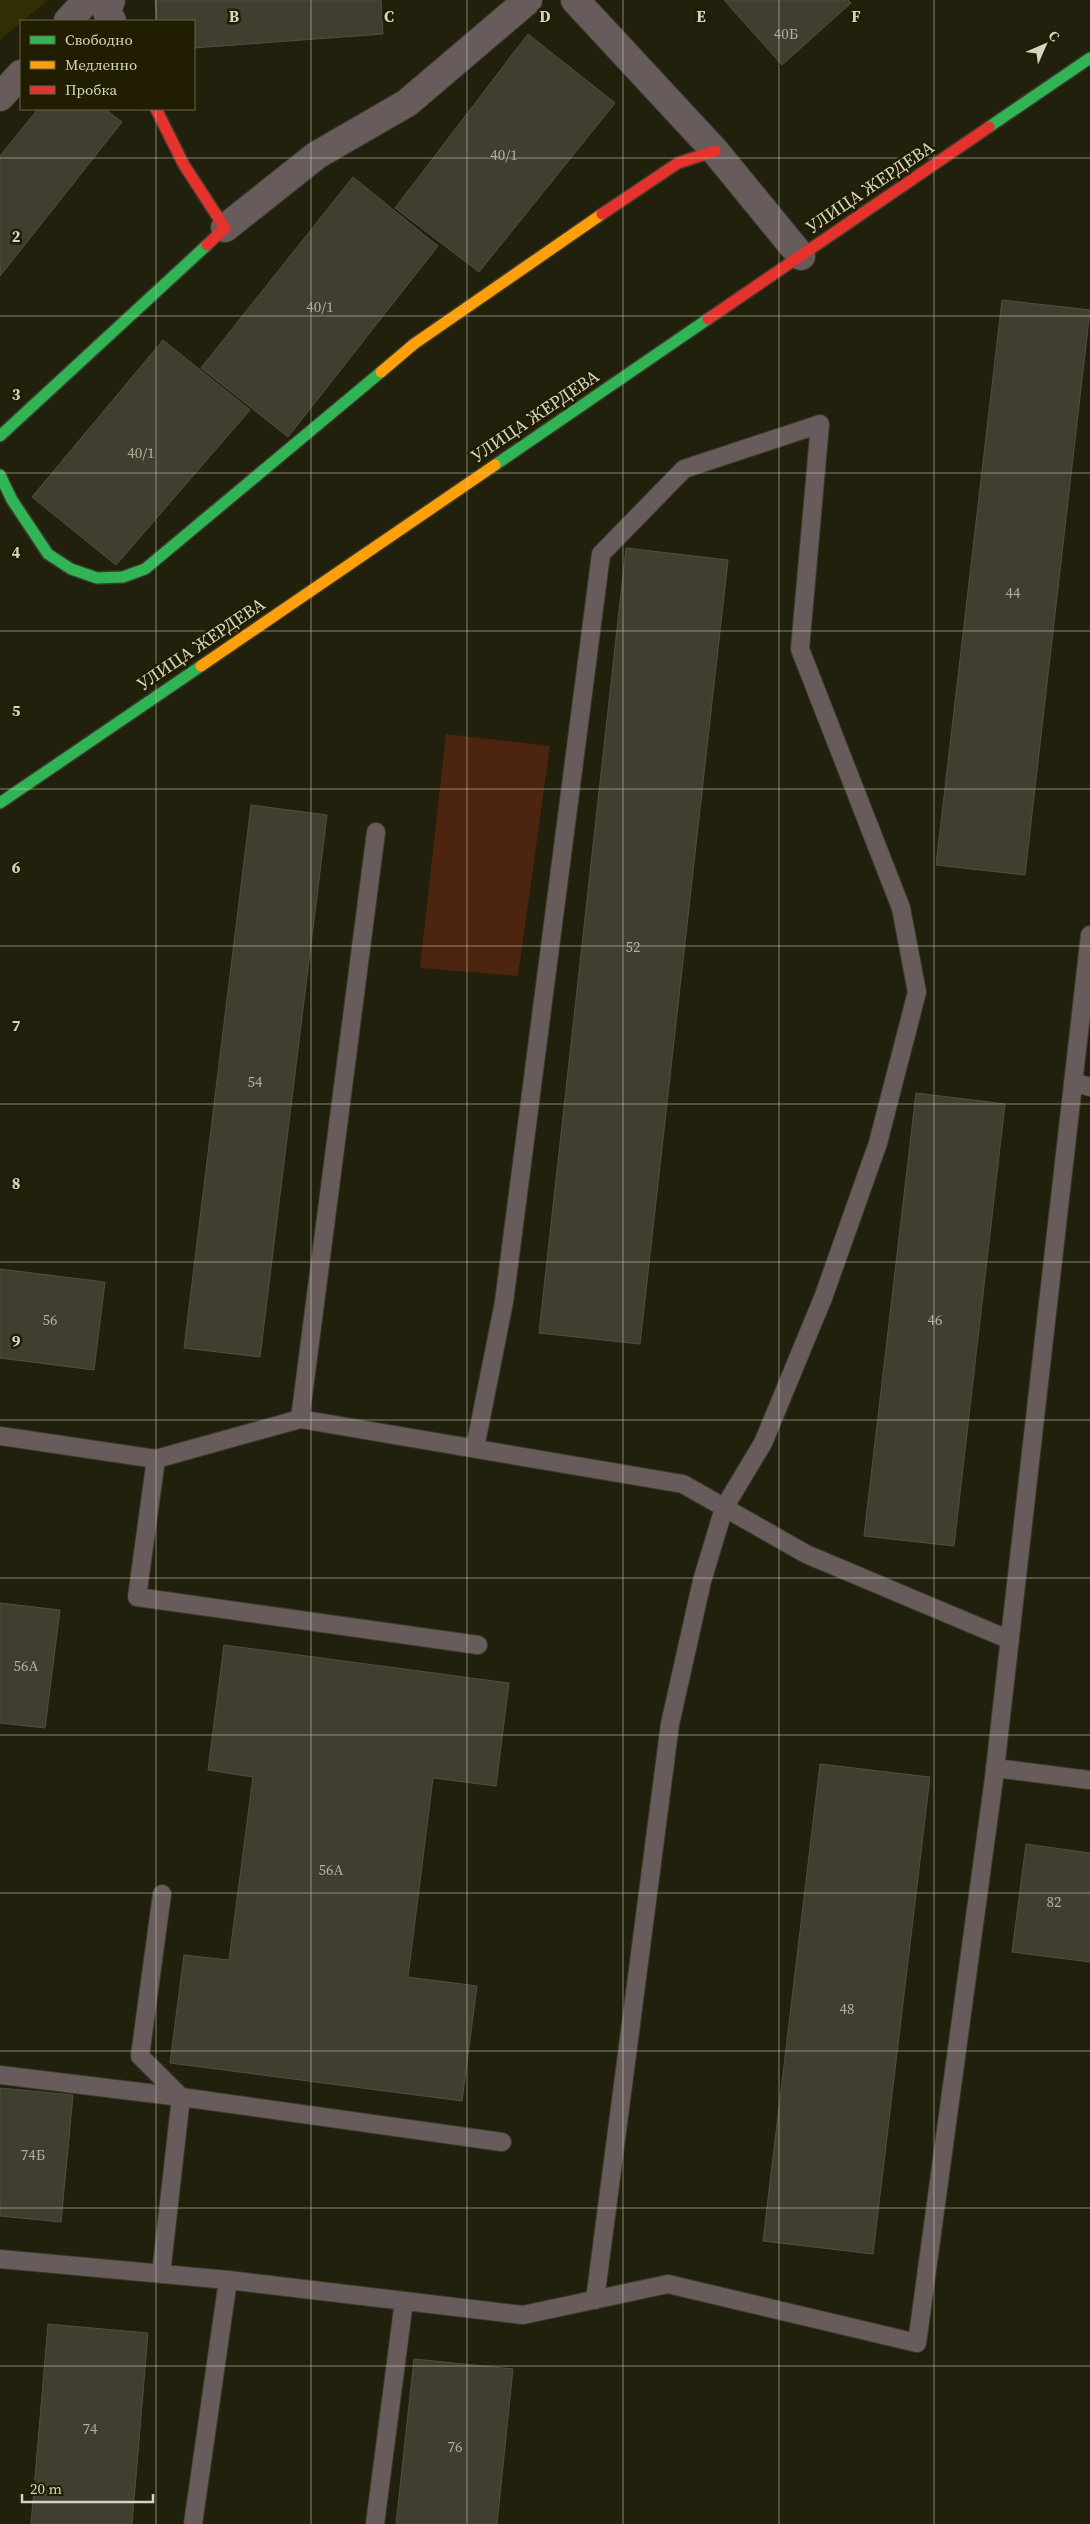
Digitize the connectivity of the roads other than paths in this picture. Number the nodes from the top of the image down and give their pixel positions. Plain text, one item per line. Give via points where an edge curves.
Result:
1 (87, 0) edge
2 (111, 0) edge
3 (528, 0) edge
4 (575, 0) edge
5 (69, 20) edge
6 (112, 20) edge
7 (1090, 58) edge
8 (20, 75) edge
9 (0, 97) edge
10 (156, 110) edge
11 (715, 151) junction
12 (225, 228) junction
13 (800, 256) junction
14 (0, 436) edge
15 (0, 474) edge
16 (0, 803) edge
17 (376, 832) dead end
18 (1090, 935) edge
19 (1082, 1084) edge
20 (300, 1419) junction
21 (0, 1436) edge
22 (475, 1448) junction
23 (156, 1459) junction
24 (724, 1508) junction
25 (1010, 1640) junction
26 (478, 1645) dead end
27 (996, 1768) junction
28 (1090, 1780) edge
29 (162, 1894) dead end
30 (0, 2075) edge
31 (181, 2097) junction
32 (502, 2142) dead end
33 (0, 2259) edge
34 (161, 2274) junction
35 (228, 2280) junction
36 (595, 2300) junction
37 (404, 2301) junction
38 (193, 2524) edge
39 (375, 2524) edge

1 - 5 street
2 - 6 street via 108,12
3 - 12 street via 407,103 317,155
4 - 11 street
7 - 13 street, УЛИЦА ЖЕРДЕВА
8 - 9 street
10 - 12 street via 184,165
11 - 13 street
11 - 15 street via 678,163 414,344 145,569 123,576 97,578 71,569 48,554 12,500
12 - 14 street
13 - 16 street, УЛИЦА ЖЕРДЕВА
17 - 20 lane
18 - 19 lane
19 - 25 lane
20 - 22 lane
20 - 23 lane
21 - 23 lane
22 - 24 lane via 682,1484
22 - 24 lane via 504,1302 601,554 684,469 820,424 800,649 900,908 917,992 878,1142 823,1298 763,1443
23 - 26 lane via 137,1597
24 - 25 lane via 806,1554
24 - 36 lane via 702,1581 670,1724
25 - 27 lane
27 - 28 lane
27 - 36 lane via 917,2342 668,2284
29 - 31 lane via 140,2056
30 - 31 lane
31 - 32 lane
31 - 34 lane
33 - 34 lane
34 - 35 lane
35 - 37 lane
35 - 38 lane
36 - 37 lane via 523,2315
37 - 39 lane

